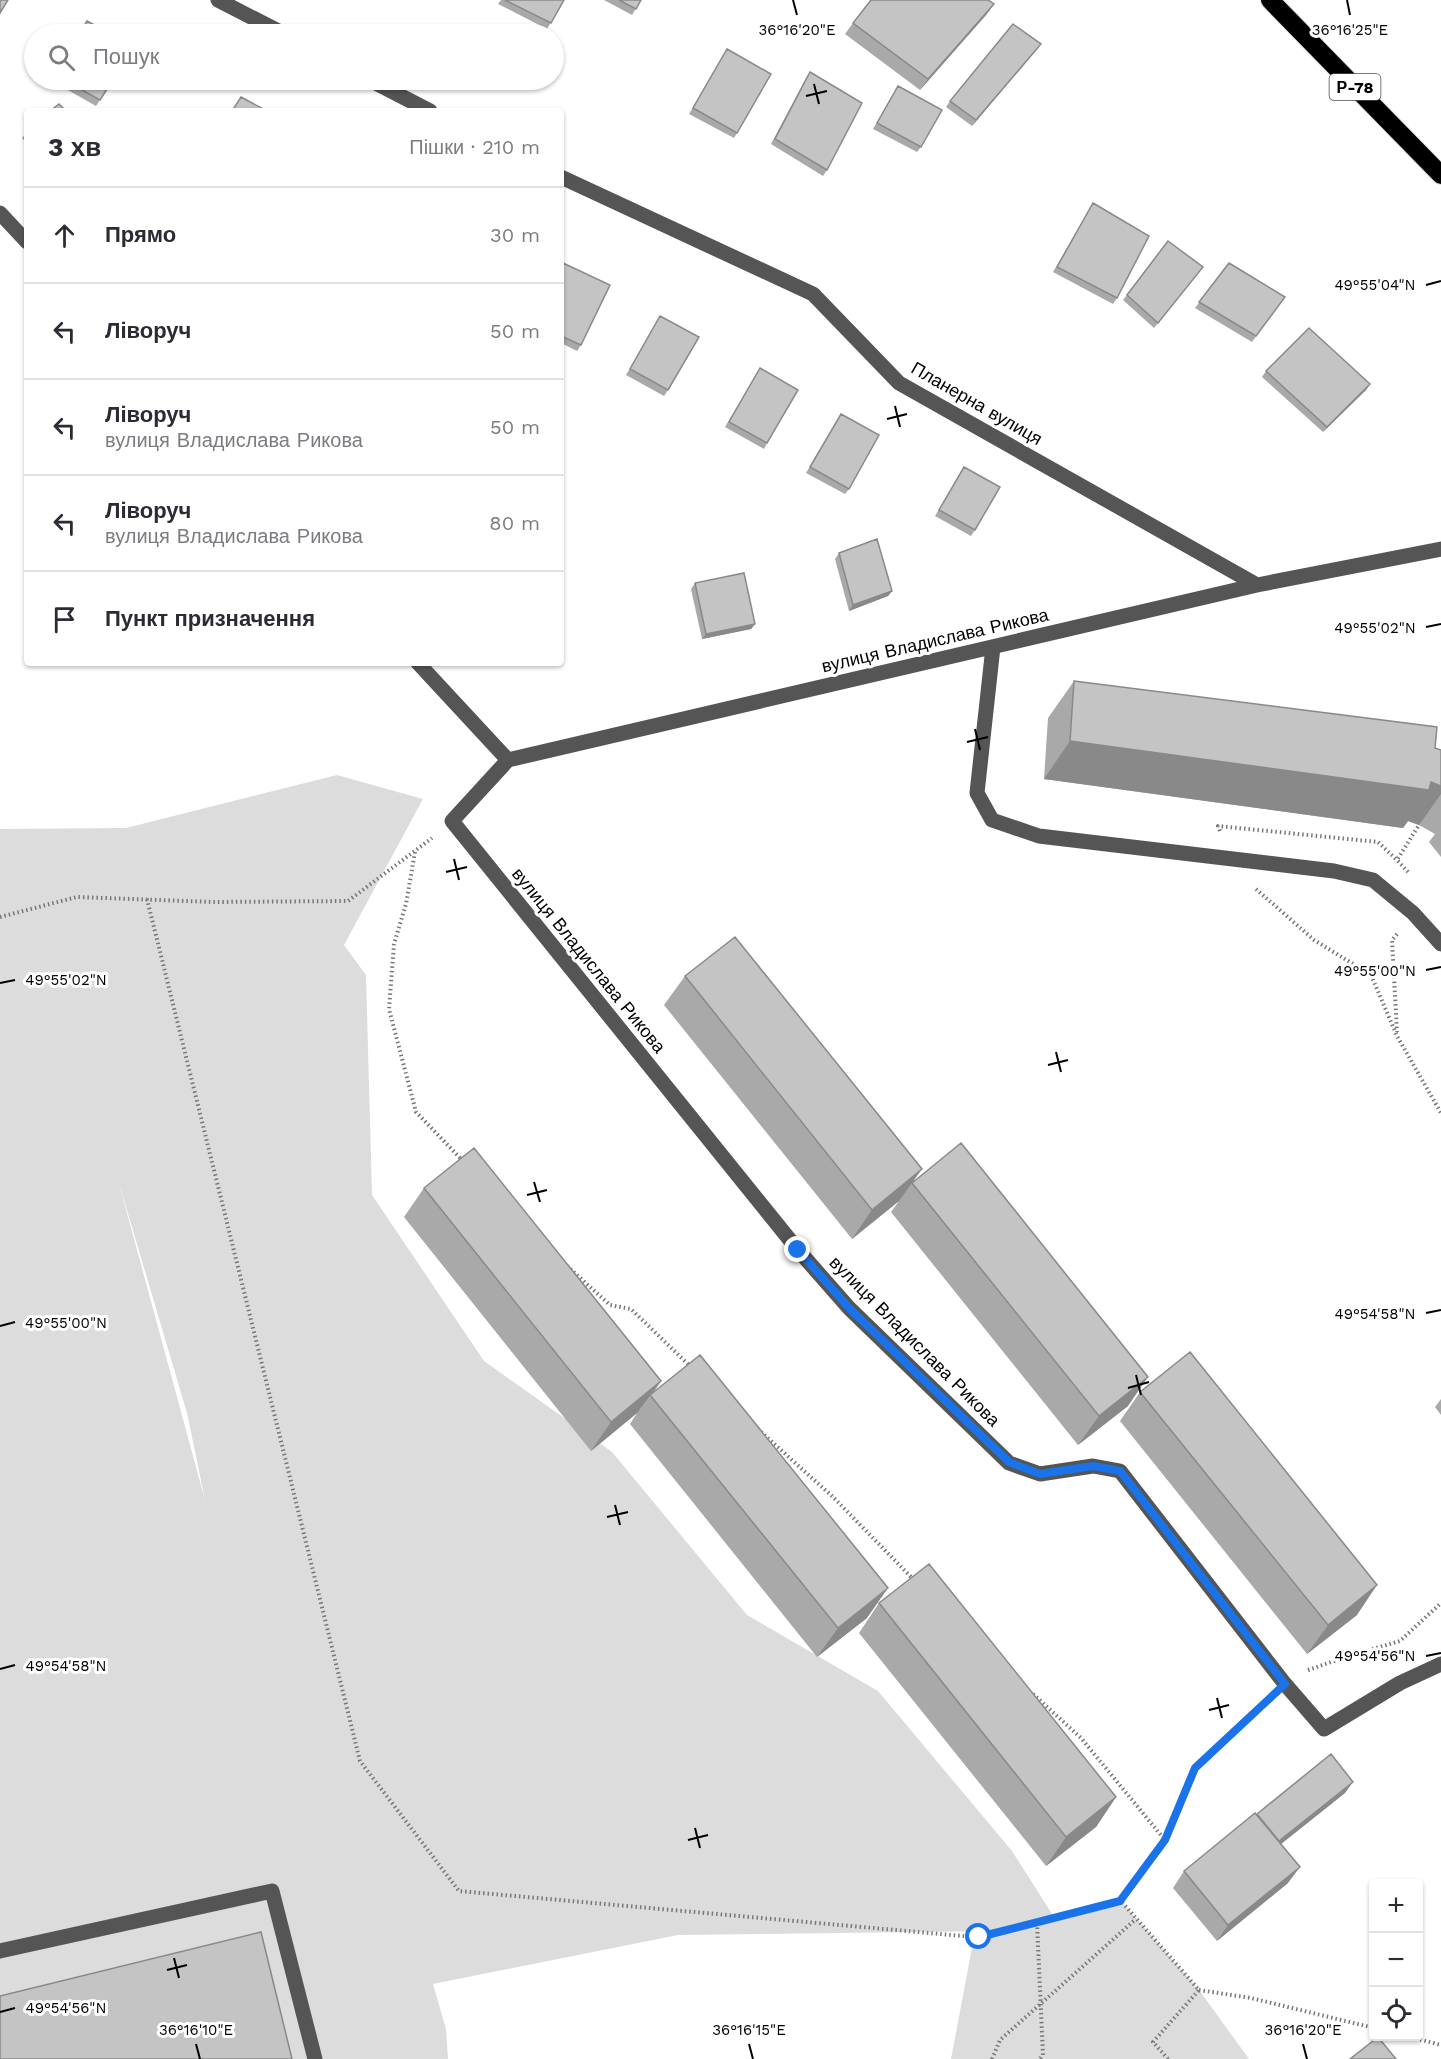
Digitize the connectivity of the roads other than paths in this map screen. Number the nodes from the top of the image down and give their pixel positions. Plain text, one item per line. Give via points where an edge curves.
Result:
1 (218, 0) edge
2 (1270, 0) edge
3 (265, 24) edge
4 (389, 90) edge
5 (424, 108) edge
6 (1441, 175) edge
7 (564, 178) edge
8 (0, 213) edge
9 (24, 239) edge
10 (1441, 549) edge
11 (1257, 585) junction
12 (993, 647) junction
13 (421, 666) edge
14 (508, 760) junction
15 (1441, 944) edge
16 (1441, 1664) edge
17 (0, 1952) edge
18 (315, 2059) edge

1 - 3 street
2 - 6 highway, Р-78
4 - 5 street
7 - 11 street, Планерна вулиця via 813,294 899,383
8 - 9 street
10 - 11 street, вулиця Владислава Рикова
11 - 12 street, вулиця Владислава Рикова
12 - 14 street, вулиця Владислава Рикова
12 - 15 street via 977,793 992,820 1039,836 1334,871 1373,880 1413,913
13 - 14 street
14 - 16 street, вулиця Владислава Рикова via 452,821 849,1308 1009,1462 1040,1474 1093,1466 1120,1471 1324,1729 1400,1683
17 - 18 street via 272,1891

